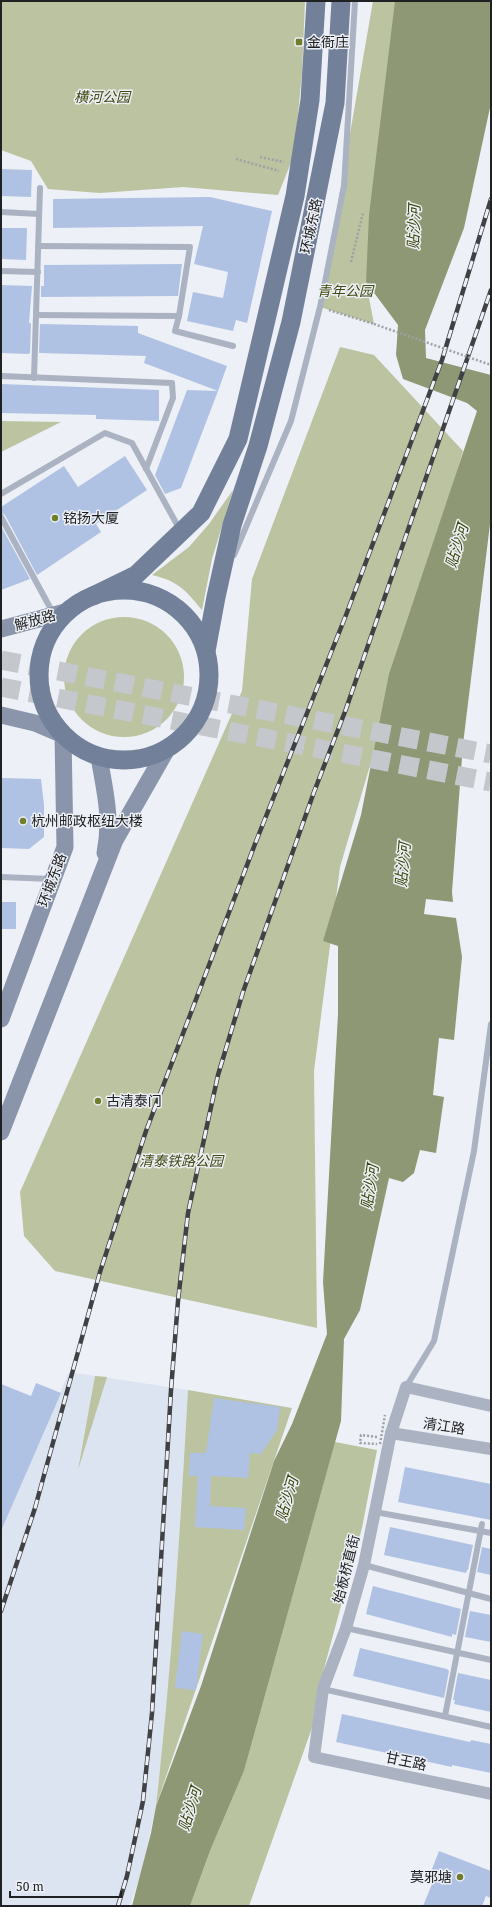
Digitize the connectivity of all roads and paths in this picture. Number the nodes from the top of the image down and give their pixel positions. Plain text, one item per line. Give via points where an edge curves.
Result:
1 (316, 1) edge
2 (341, 1) edge
3 (355, 1) edge
4 (260, 157) dead end
5 (236, 159) dead end
6 (284, 162) dead end
7 (279, 171) dead end
8 (40, 188) dead end
9 (1, 212) edge
10 (363, 213) dead end
11 (39, 214) junction
12 (38, 246) junction
13 (351, 262) dead end
14 (1, 271) edge
15 (38, 272) junction
16 (320, 307) junction
17 (36, 315) junction
18 (179, 316) junction
19 (232, 346) dead end
20 (491, 365) edge
21 (1, 376) edge
22 (34, 378) junction
23 (146, 469) junction
24 (1, 494) edge
25 (1, 517) edge
26 (181, 532) junction
27 (93, 596) junction
28 (216, 597) junction
29 (61, 613) junction
30 (1, 629) edge
31 (206, 651) junction
32 (1, 715) edge
33 (63, 735) junction
34 (166, 749) junction
35 (98, 757) junction
36 (1, 876) edge
37 (52, 879) junction
38 (98, 884) junction
39 (1, 1019) edge
40 (491, 1024) edge
41 (1, 1132) edge
42 (406, 1387) junction
43 (491, 1406) edge
44 (385, 1415) dead end
45 (389, 1436) junction
46 (491, 1449) edge
47 (375, 1512) junction
48 (482, 1524) dead end
49 (481, 1532) junction
50 (491, 1533) edge
51 (364, 1566) junction
52 (468, 1594) junction
53 (491, 1599) edge
54 (346, 1628) junction
55 (457, 1653) junction
56 (491, 1660) edge
57 (323, 1689) junction
58 (445, 1716) junction
59 (491, 1727) edge
60 (314, 1757) joint
61 (491, 1794) edge

1 - 26 main road, 环城东路 via 310,100 295,196 238,439 201,513
2 - 28 main road, 环城东路 via 335,103 292,322 258,446 232,525
3 - 16 lane via 344,186
4 - 6 path
5 - 7 path
8 - 11 lane
9 - 11 lane
10 - 13 path
11 - 12 lane
12 - 15 lane
12 - 18 lane via 190,247
14 - 15 lane
15 - 17 lane
16 - 20 path, bridge
16 - 28 lane via 291,421
17 - 18 lane
17 - 22 lane
18 - 19 lane via 175,331
21 - 22 lane
22 - 23 lane via 172,383 173,398
23 - 24 lane via 132,443 105,433
23 - 26 lane
25 - 29 lane
26 - 27 main road, 环城东路 via 136,576
27 - 29 main road
27 - 31 main road via 120,590 148,594 174,606 194,626
28 - 31 main road
29 - 30 main road, 解放路
29 - 33 main road via 41,658 40,686 47,712
31 - 34 main road via 210,672 208,694 201,714 188,731
32 - 33 main road via 35,723
33 - 35 main road via 86,752
33 - 37 main road, 环城东路 via 65,847
34 - 35 main road via 137,759
34 - 38 main road via 115,840
35 - 38 main road via 108,808 107,840
36 - 37 lane
37 - 39 main road, 环城东路
38 - 41 main road
40 - 42 lane via 474,1151 434,1341
42 - 43 street, 清江路
42 - 45 street, 始板桥直街
44 - 45 path, bridge via 380,1444 360,1442 361,1435
45 - 46 street, 清江路
45 - 47 street, 始板桥直街
47 - 49 lane
47 - 51 street, 始板桥直街
48 - 49 lane
49 - 50 lane
49 - 52 lane
51 - 52 lane
51 - 54 street, 始板桥直街
52 - 53 lane
52 - 55 lane
54 - 55 lane
54 - 57 street, 始板桥直街
55 - 56 lane
55 - 58 lane
57 - 58 lane
57 - 60 street, 始板桥直街
58 - 59 lane
60 - 61 street, 甘王路

